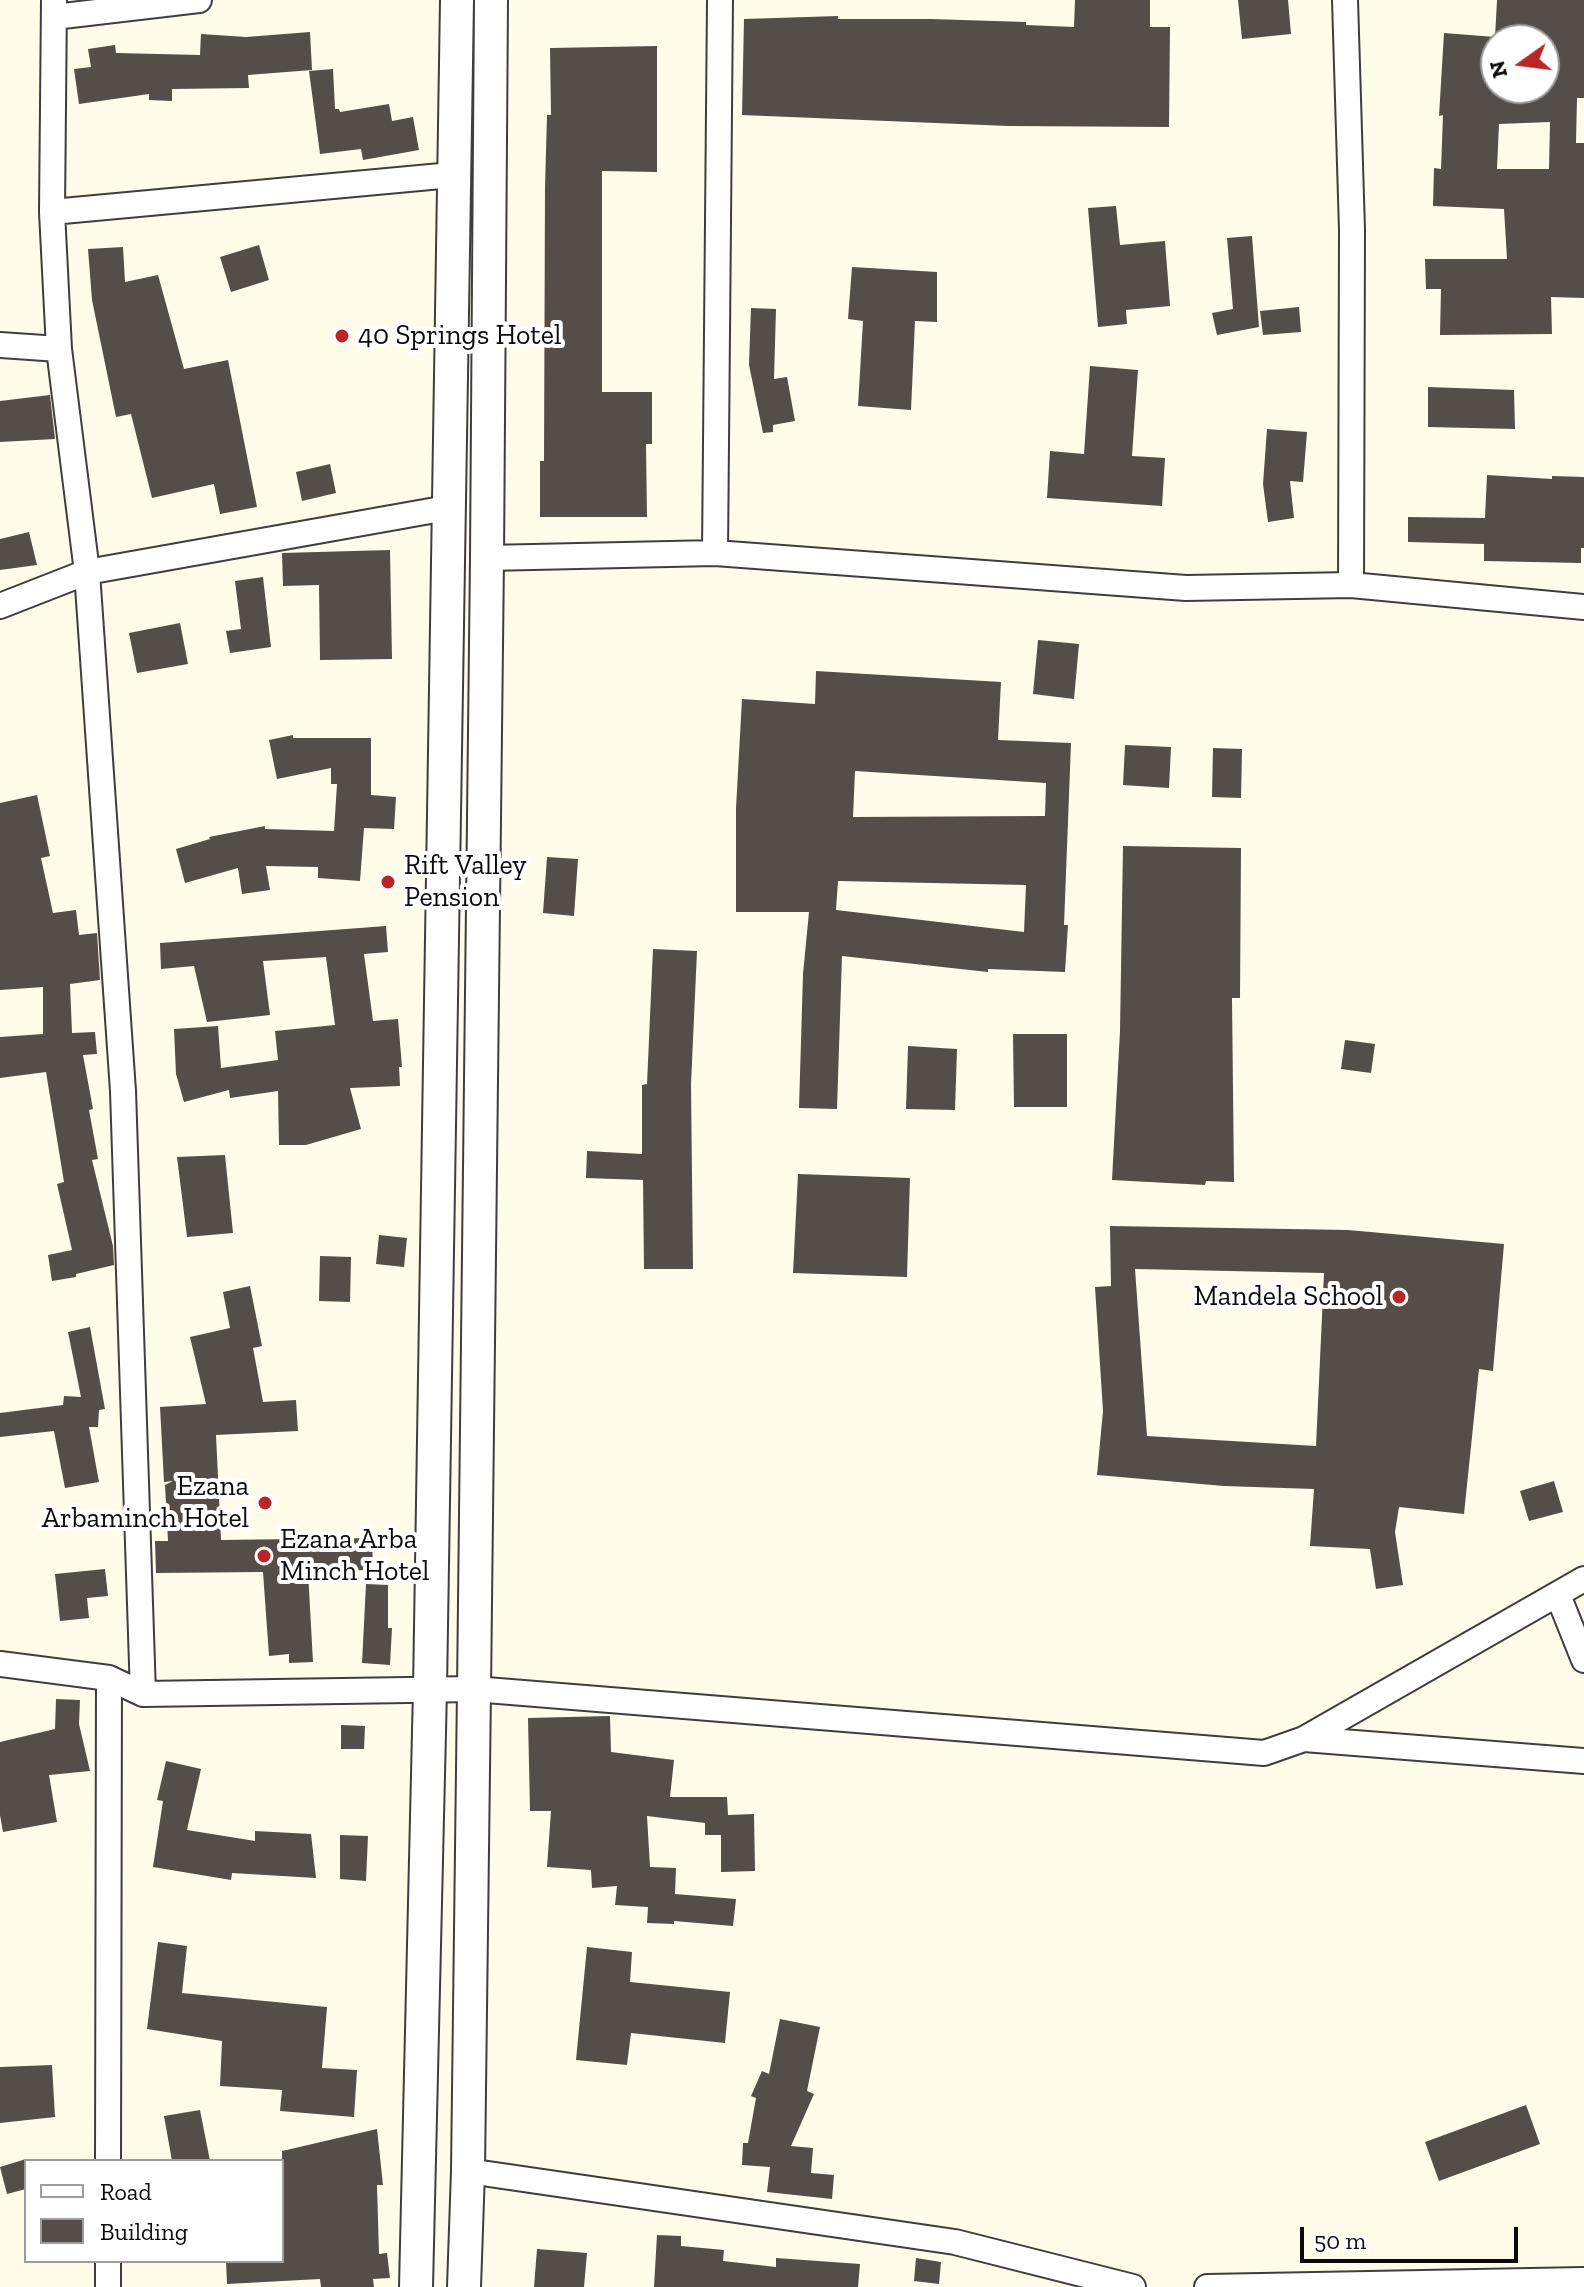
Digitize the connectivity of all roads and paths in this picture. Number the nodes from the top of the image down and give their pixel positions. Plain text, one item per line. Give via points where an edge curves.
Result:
1 (199, 0) edge
2 (457, 0) edge
3 (491, 0) edge
4 (720, 0) edge
5 (1345, 0) edge
6 (54, 8) edge
7 (452, 175) junction
8 (52, 212) junction
9 (0, 345) edge
10 (59, 349) junction
11 (447, 508) junction
12 (715, 553) junction
13 (487, 558) junction
14 (87, 572) junction
15 (1351, 585) junction
16 (0, 606) edge
17 (1584, 607) edge
18 (1584, 1579) edge
19 (1558, 1595) junction
20 (1584, 1660) edge
21 (0, 1664) edge
22 (109, 1678) junction
23 (430, 1689) junction
24 (474, 1689) junction
25 (143, 1694) junction
26 (1304, 1739) junction
27 (1584, 1761) edge
28 (108, 2159) edge
29 (468, 2171) junction
30 (108, 2263) edge
31 (1584, 2280) edge
32 (1078, 2281) edge
33 (108, 2287) edge
34 (416, 2287) edge
35 (464, 2287) edge
36 (1133, 2287) edge
37 (1207, 2287) edge

1 - 6 street
2 - 7 street
3 - 13 street
4 - 12 street
5 - 15 street via 1352,230
6 - 8 street
7 - 8 street
7 - 11 street
8 - 10 street
9 - 10 street
10 - 14 street
11 - 14 street
11 - 23 street
12 - 13 street
12 - 15 street via 1186,588
13 - 24 street
14 - 16 street
14 - 25 street via 123,1091
15 - 17 street
18 - 19 street
19 - 20 street
19 - 26 street
21 - 22 street
22 - 25 street
22 - 28 street
23 - 24 street
23 - 25 street
23 - 34 street
24 - 26 street via 1264,1753
24 - 29 street
26 - 27 street
29 - 32 street via 955,2242
29 - 35 street
30 - 33 street
31 - 37 street
32 - 36 street

